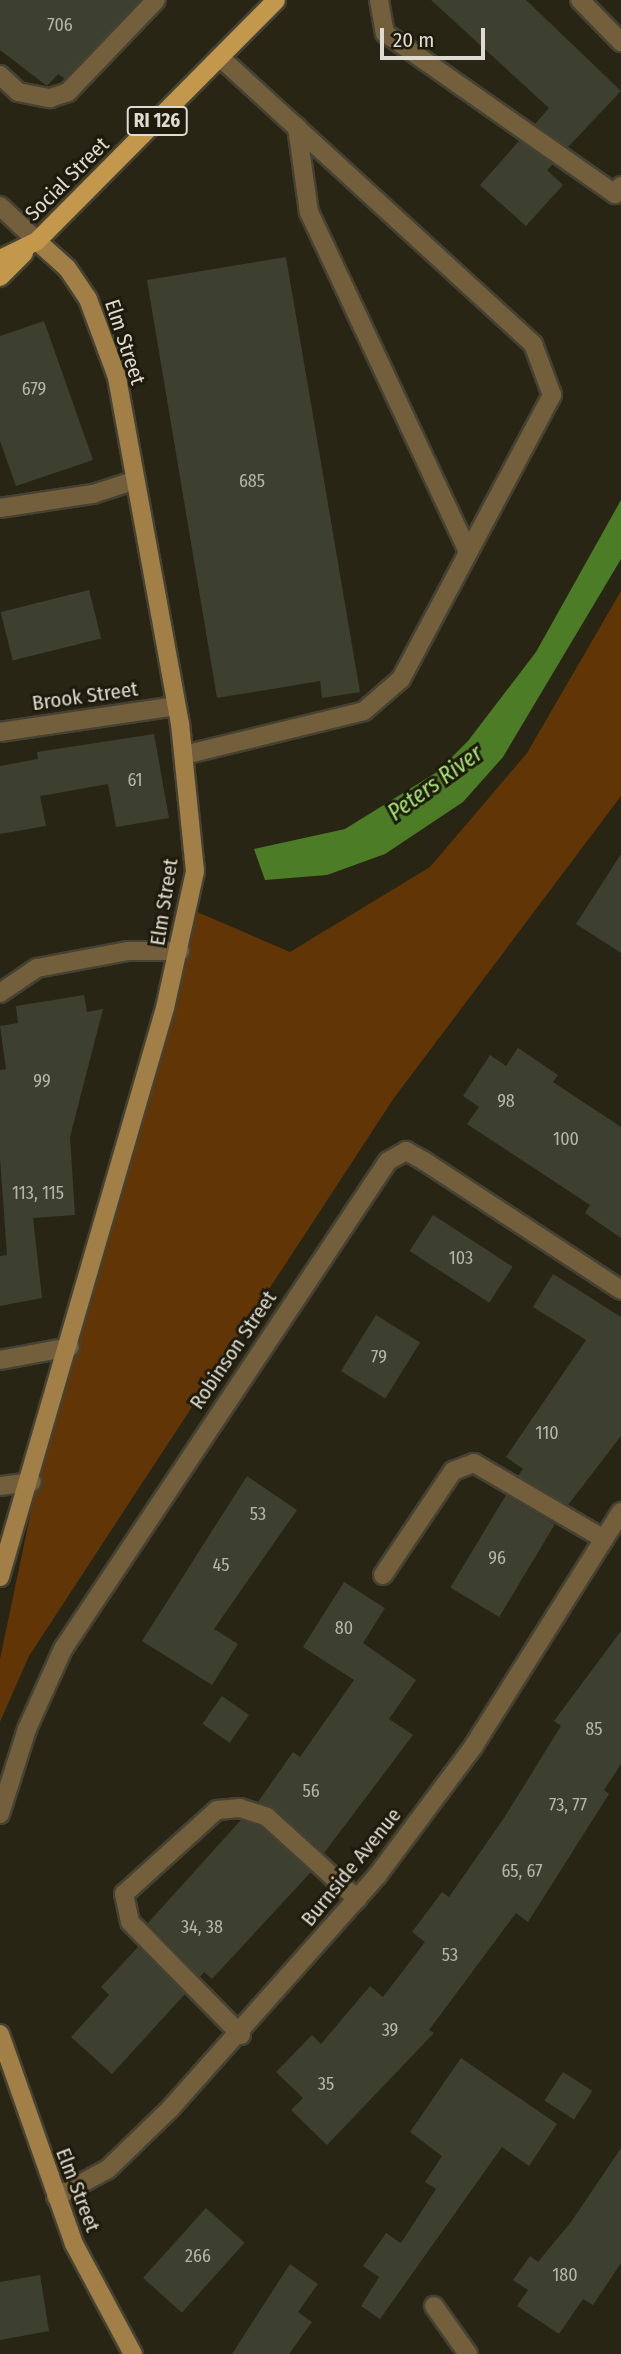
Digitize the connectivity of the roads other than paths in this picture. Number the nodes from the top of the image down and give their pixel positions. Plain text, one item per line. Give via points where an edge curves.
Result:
1 (156, 0) edge
2 (276, 0) edge
3 (379, 0) edge
4 (580, 0) edge
5 (621, 42) edge
6 (220, 57) junction
7 (0, 75) edge
8 (297, 127) junction
9 (621, 186) edge
10 (0, 206) edge
11 (37, 241) junction
12 (0, 259) edge
13 (0, 277) edge
14 (133, 481) junction
15 (0, 508) edge
16 (467, 549) junction
17 (176, 706) junction
18 (0, 732) edge
19 (184, 755) junction
20 (180, 951) junction
21 (0, 993) edge
22 (621, 1290) edge
23 (70, 1348) junction
24 (0, 1360) edge
25 (32, 1482) junction
26 (0, 1486) edge
27 (621, 1512) edge
28 (604, 1539) junction
29 (383, 1575) dead end
30 (0, 1577) edge
31 (0, 1814) edge
32 (356, 1899) junction
33 (0, 2034) edge
34 (241, 2035) junction
35 (56, 2197) junction
36 (434, 2306) dead end
37 (133, 2354) edge
38 (468, 2354) edge

1 - 7 street via 68,92 50,98 18,92
2 - 6 main road, Social Street / RI 126
3 - 9 street via 385,33 615,194
4 - 5 street
6 - 8 street
6 - 11 main road, Social Street / RI 126
8 - 16 street via 309,212
8 - 16 street via 533,344 552,395
10 - 11 street
11 - 12 main road, Social Street / RI 126
11 - 13 main road, RI 126
11 - 14 street, Elm Street via 67,268 88,299 117,377
14 - 15 street via 93,495
14 - 17 street, Elm Street
16 - 19 street via 401,679 364,711
17 - 18 street, Brook Street
17 - 19 street, Elm Street
19 - 20 street, Elm Street via 195,871
20 - 21 street via 128,951 37,968
20 - 23 street, Elm Street
22 - 31 street, Robinson Street via 424,1160 406,1151 388,1161 63,1649
23 - 24 street
23 - 25 street, Elm Street
25 - 26 street
25 - 30 street, Elm Street
27 - 28 street, Burnside Avenue
28 - 29 street via 474,1463 453,1471
28 - 32 street, Burnside Avenue via 473,1746
32 - 34 street, Burnside Avenue
32 - 34 street via 267,1817 240,1808 217,1810 124,1894 130,1922
33 - 35 street, Elm Street
34 - 35 street, Burnside Avenue via 108,2169
35 - 37 street, Elm Street via 96,2291
36 - 38 street

